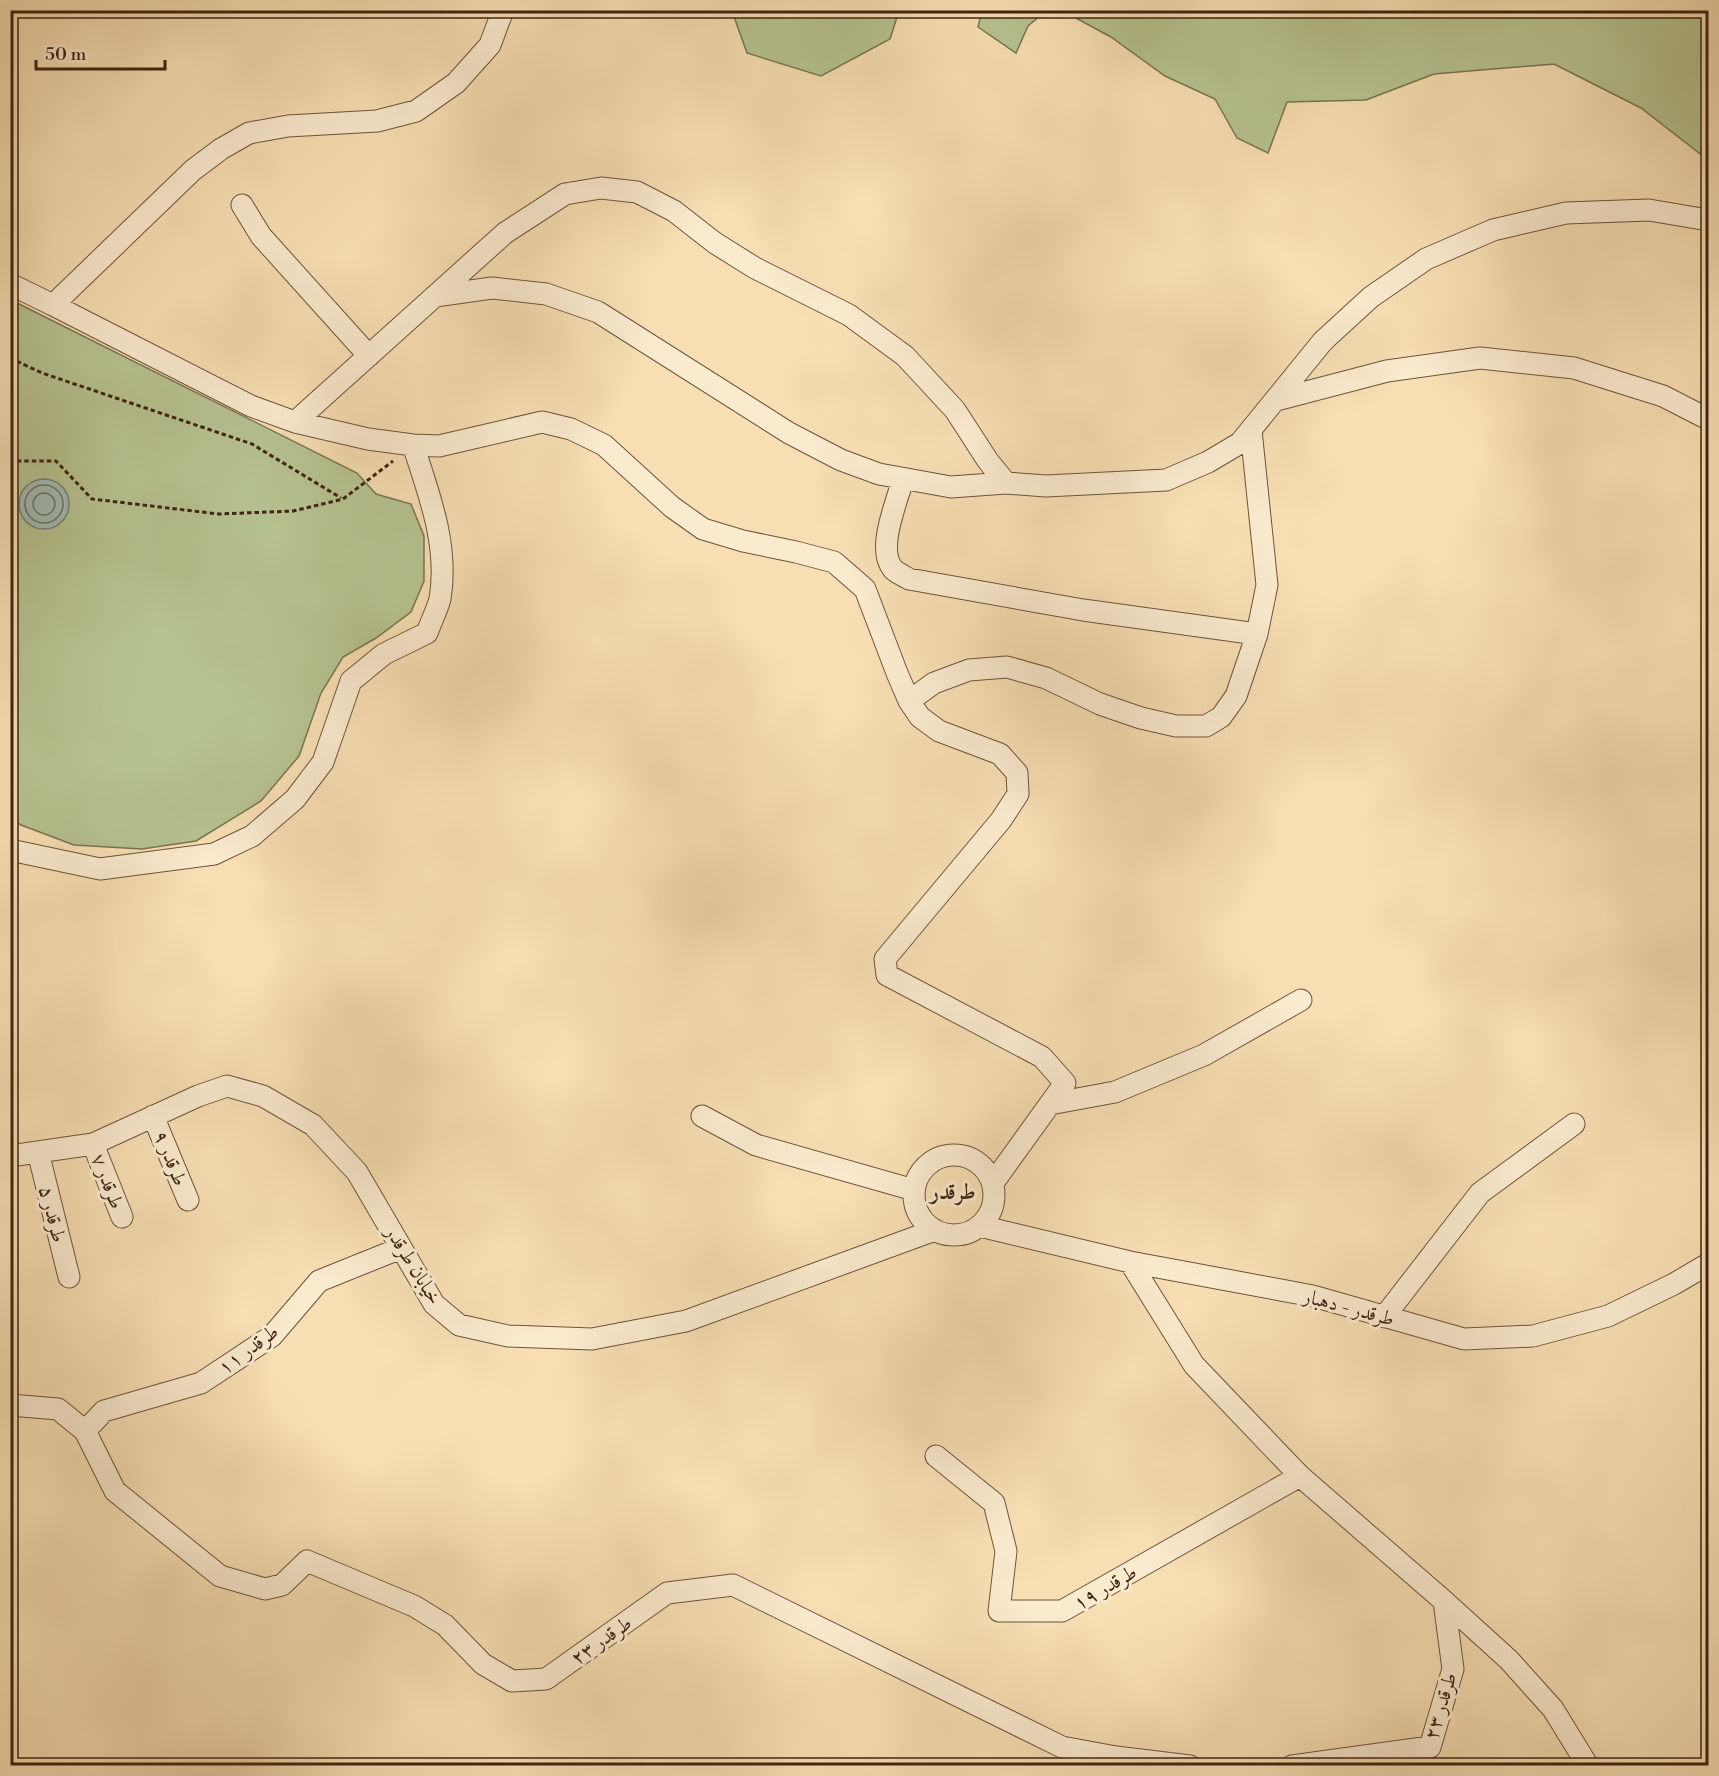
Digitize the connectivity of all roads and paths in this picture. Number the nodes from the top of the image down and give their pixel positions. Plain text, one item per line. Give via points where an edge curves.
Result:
1 (503, 10) edge
2 (242, 206) dead end
3 (1708, 220) edge
4 (10, 284) edge
5 (435, 296) junction
6 (53, 305) junction
7 (369, 356) junction
8 (10, 358) edge
9 (1276, 400) junction
10 (1708, 419) edge
11 (295, 422) junction
12 (1251, 430) junction
13 (413, 445) junction
14 (10, 458) edge
15 (903, 479) junction
16 (1006, 483) junction
17 (343, 499) junction
18 (1257, 634) junction
19 (909, 701) junction
20 (10, 850) edge
21 (1301, 1000) dead end
22 (1050, 1104) junction
23 (153, 1116) junction
24 (702, 1116) dead end
25 (1574, 1124) dead end
26 (93, 1144) junction
27 (38, 1152) junction
28 (10, 1156) edge
29 (993, 1183) junction
30 (914, 1190) junction
31 (188, 1200) dead end
32 (122, 1217) dead end
33 (980, 1226) junction
34 (935, 1230) junction
35 (401, 1248) junction
36 (1130, 1262) junction
37 (1708, 1264) edge
38 (69, 1276) dead end
39 (1384, 1317) junction
40 (10, 1405) edge
41 (85, 1431) junction
42 (936, 1456) dead end
43 (1300, 1476) junction
44 (1444, 1601) junction
45 (1190, 1766) edge
46 (1292, 1766) edge
47 (1588, 1766) edge

1 - 6 street via 490,45 456,83 416,111 377,121 288,126 249,133 221,149 169,192
2 - 7 street via 261,236
3 - 9 street via 1649,210 1566,213 1493,230 1426,259 1371,297 1323,341
4 - 6 street
5 - 7 street
5 - 15 street via 492,288 546,294 598,312 789,434 841,460
5 - 16 street via 505,233 565,194 601,188 637,192 674,211 755,268 849,315 905,356 955,410
6 - 11 street via 252,406
7 - 11 street
8 - 17 path via 42,373 252,444
9 - 10 street via 1387,371 1480,358 1574,368 1663,396
9 - 12 street
11 - 13 street
12 - 16 street via 1240,443 1208,462 1166,480 1046,486
12 - 18 street via 1267,585
13 - 17 path
13 - 19 street via 439,446 542,422 571,429 604,445 672,507 703,529 834,562 865,589
13 - 20 street via 434,509 442,556 440,599 427,633 384,654 351,681 323,762 296,799 252,836 214,854 100,869
14 - 17 path via 56,461 92,499 219,514 293,511
15 - 16 street via 951,487
15 - 18 street via 885,556 893,570 909,579 1083,610
18 - 19 street via 1236,696 1221,717 1206,726 1176,726 1141,718 1100,704 1046,678 1007,667 969,670 934,683
19 - 22 street via 920,717 939,731 1000,754 1017,773 1018,794 1001,820 885,959 887,975 1042,1057 1065,1083
21 - 22 street via 1204,1055 1115,1092
22 - 29 street
23 - 26 street, خیابان طرقدر
23 - 31 street, طرقدر ۹
23 - 35 street, خیابان طرقدر via 227,1086 263,1096 313,1125 357,1172
24 - 30 street via 756,1145
25 - 39 street via 1480,1193
26 - 27 street, خیابان طرقدر
26 - 32 street, طرقدر ۷
27 - 28 street, خیابان طرقدر
27 - 38 street, طرقدر ۵
29 - 30 street via 973,1159 943,1156 929,1163
29 - 33 street via 990,1214
30 - 34 street via 915,1206 922,1220
33 - 34 street via 966,1234 950,1235
33 - 36 street, طرقدر - دهبار
34 - 35 street, خیابان طرقدر via 686,1321 592,1339 508,1336 459,1325 434,1304
35 - 41 street, طرقدر ۱۱ via 319,1281 272,1336 201,1383 104,1410
36 - 39 street, طرقدر - دهبار via 1313,1296
36 - 43 street via 1194,1365
37 - 39 street, طرقدر - دهبار via 1608,1316 1533,1336 1464,1339
40 - 41 street via 58,1409
41 - 45 street, طرقدر ۲۳ via 115,1491 220,1576 265,1589 282,1585 307,1561 414,1606 445,1625 483,1664 512,1681 546,1679 667,1593 733,1585 1062,1748
42 - 43 street, طرقدر ۱۹ via 994,1503 1006,1551 999,1611 1062,1611
43 - 44 street
44 - 46 street, طرقدر ۲۳ via 1453,1669 1430,1747
44 - 47 street via 1509,1660 1553,1709

